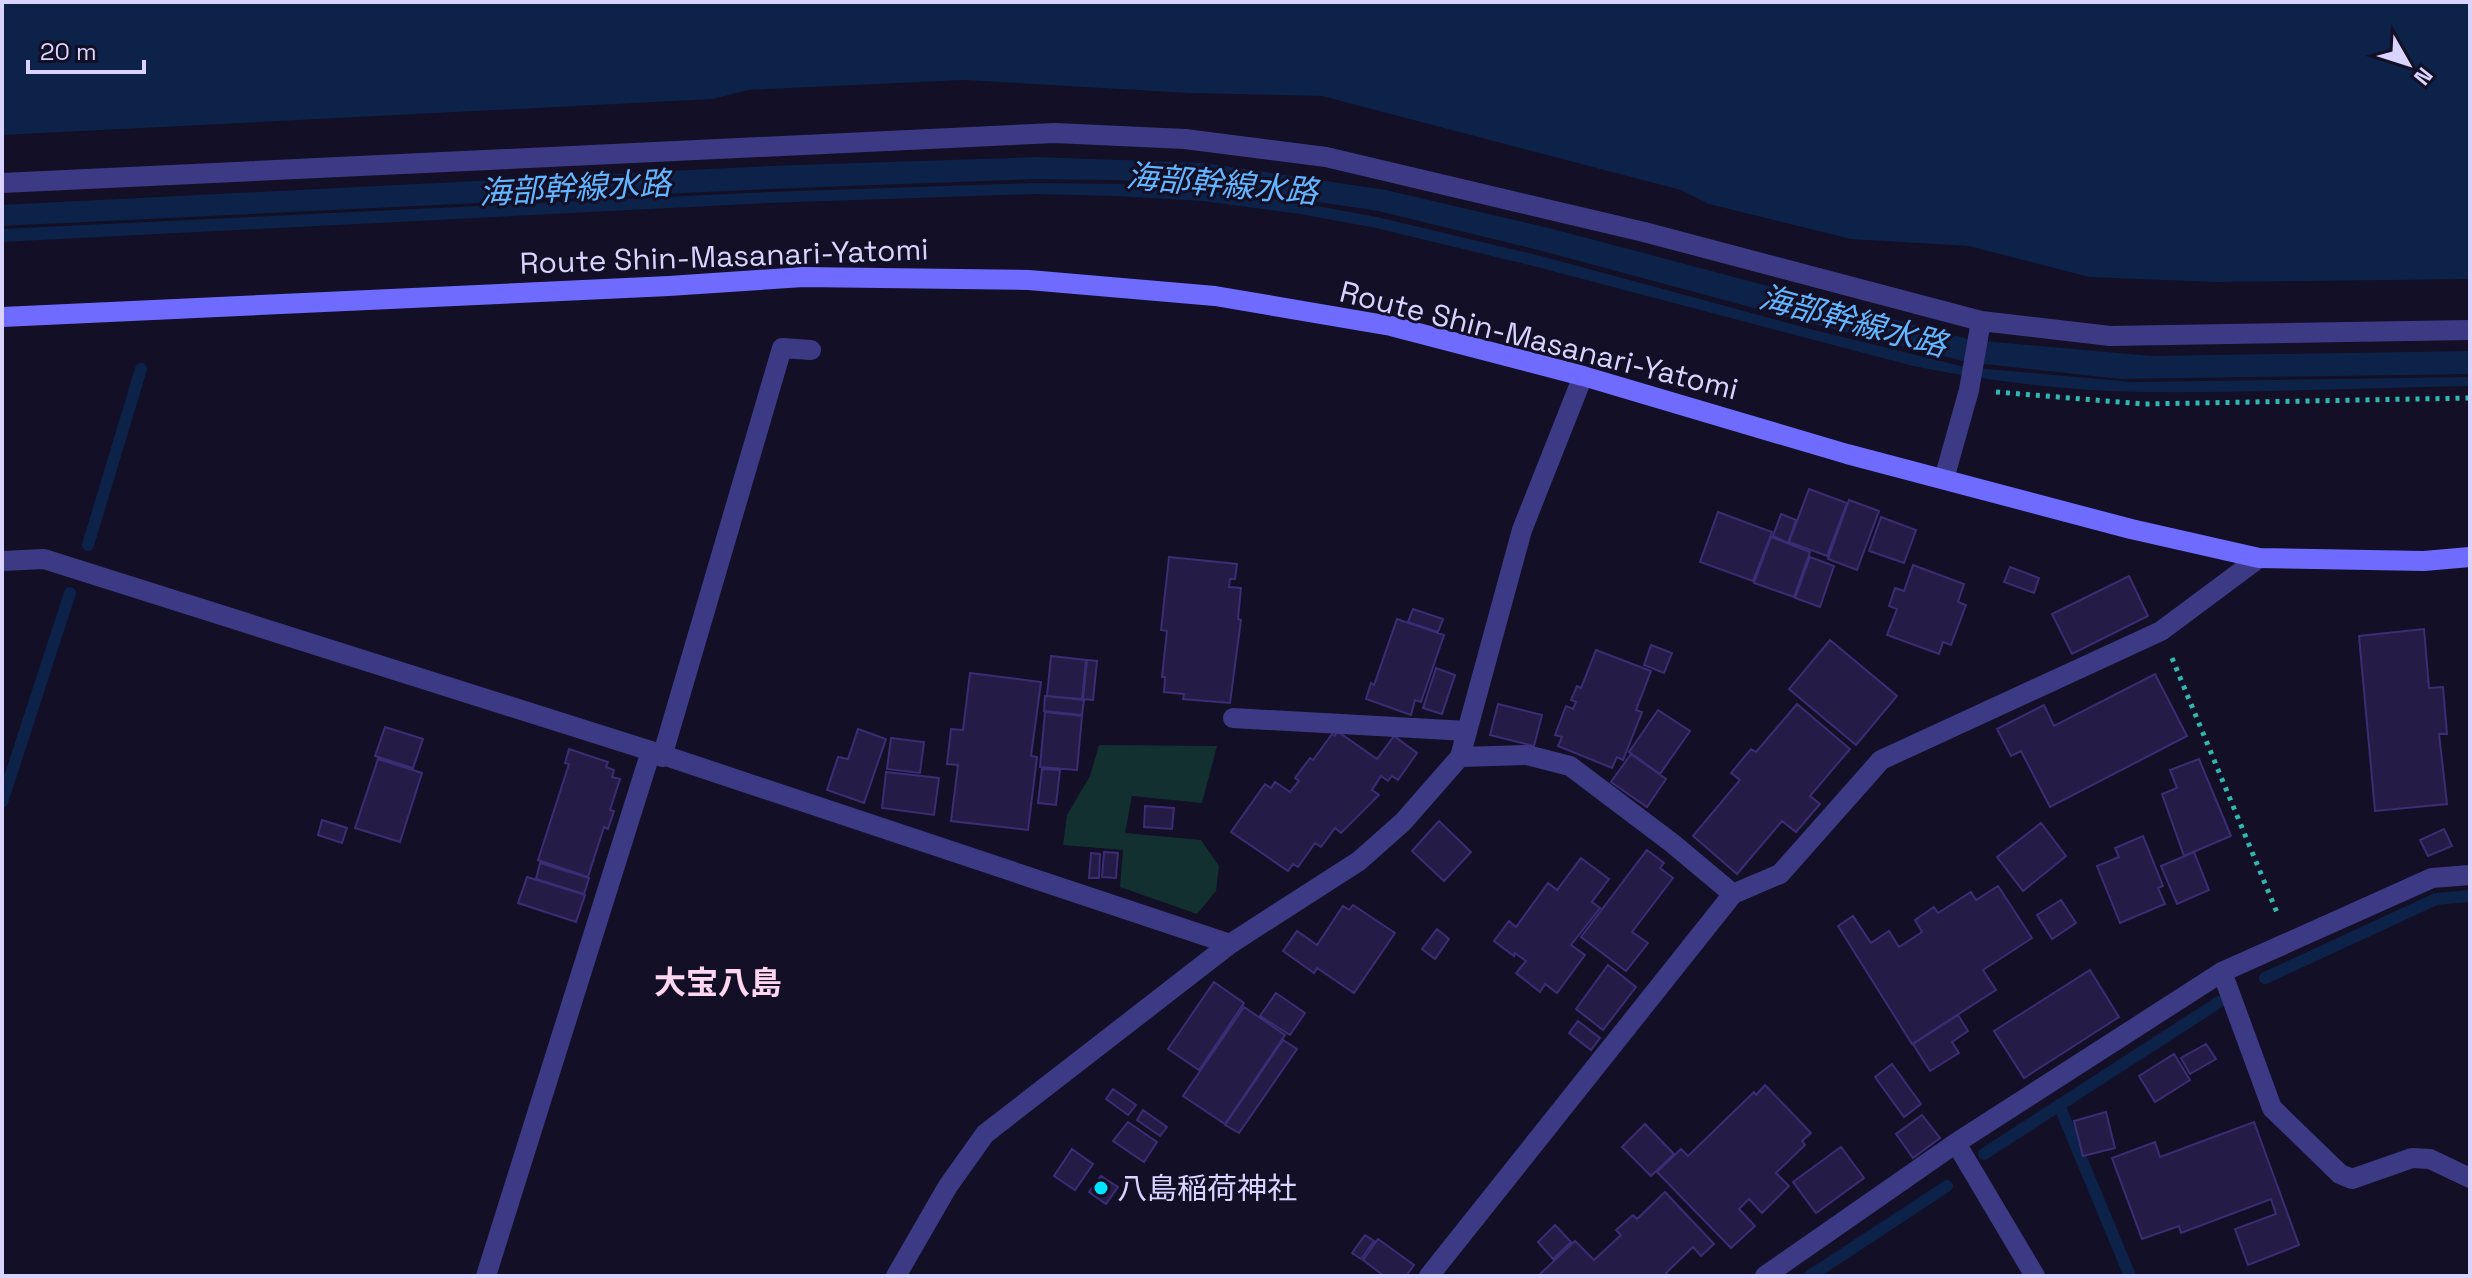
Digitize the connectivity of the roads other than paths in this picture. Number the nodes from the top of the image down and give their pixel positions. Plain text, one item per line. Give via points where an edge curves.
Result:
1 (2, 183) edge
2 (2, 317) edge
3 (1980, 327) junction
4 (2470, 330) edge
5 (811, 350) dead end
6 (1583, 376) junction
7 (1944, 479) junction
8 (2470, 557) edge
9 (2259, 558) junction
10 (2, 561) edge
11 (1233, 718) dead end
12 (1467, 731) junction
13 (657, 754) junction
14 (1460, 757) junction
15 (2470, 875) edge
16 (1733, 894) junction
17 (1230, 944) junction
18 (2222, 972) junction
19 (1956, 1143) junction
20 (2470, 1178) edge
21 (486, 1276) edge
22 (896, 1276) edge
23 (1429, 1276) edge
24 (1765, 1276) edge
25 (2035, 1276) edge

1 - 3 street via 1055,133 1185,139 1326,157 1644,232
2 - 6 main road, Route Shin-Masanari-Yatomi via 803,277 1029,280 1215,296 1376,324
3 - 4 street via 2110,336
3 - 7 street
5 - 13 street via 782,348
6 - 7 main road, Route Shin-Masanari-Yatomi
6 - 12 street via 1522,530
7 - 9 main road, Route Shin-Masanari-Yatomi
8 - 9 main road, Route Shin-Masanari-Yatomi
9 - 16 street via 2161,631 1881,760 1780,874
10 - 13 street via 44,559
11 - 12 street
12 - 14 street
13 - 17 street
13 - 21 street
14 - 16 street via 1527,755 1570,766
14 - 17 street via 1403,822 1359,861
15 - 18 street via 2432,878
16 - 23 street
17 - 22 street via 985,1134
18 - 19 street
18 - 20 street via 2272,1108 2340,1174 2352,1179 2412,1158 2430,1159
19 - 24 street
19 - 25 street

